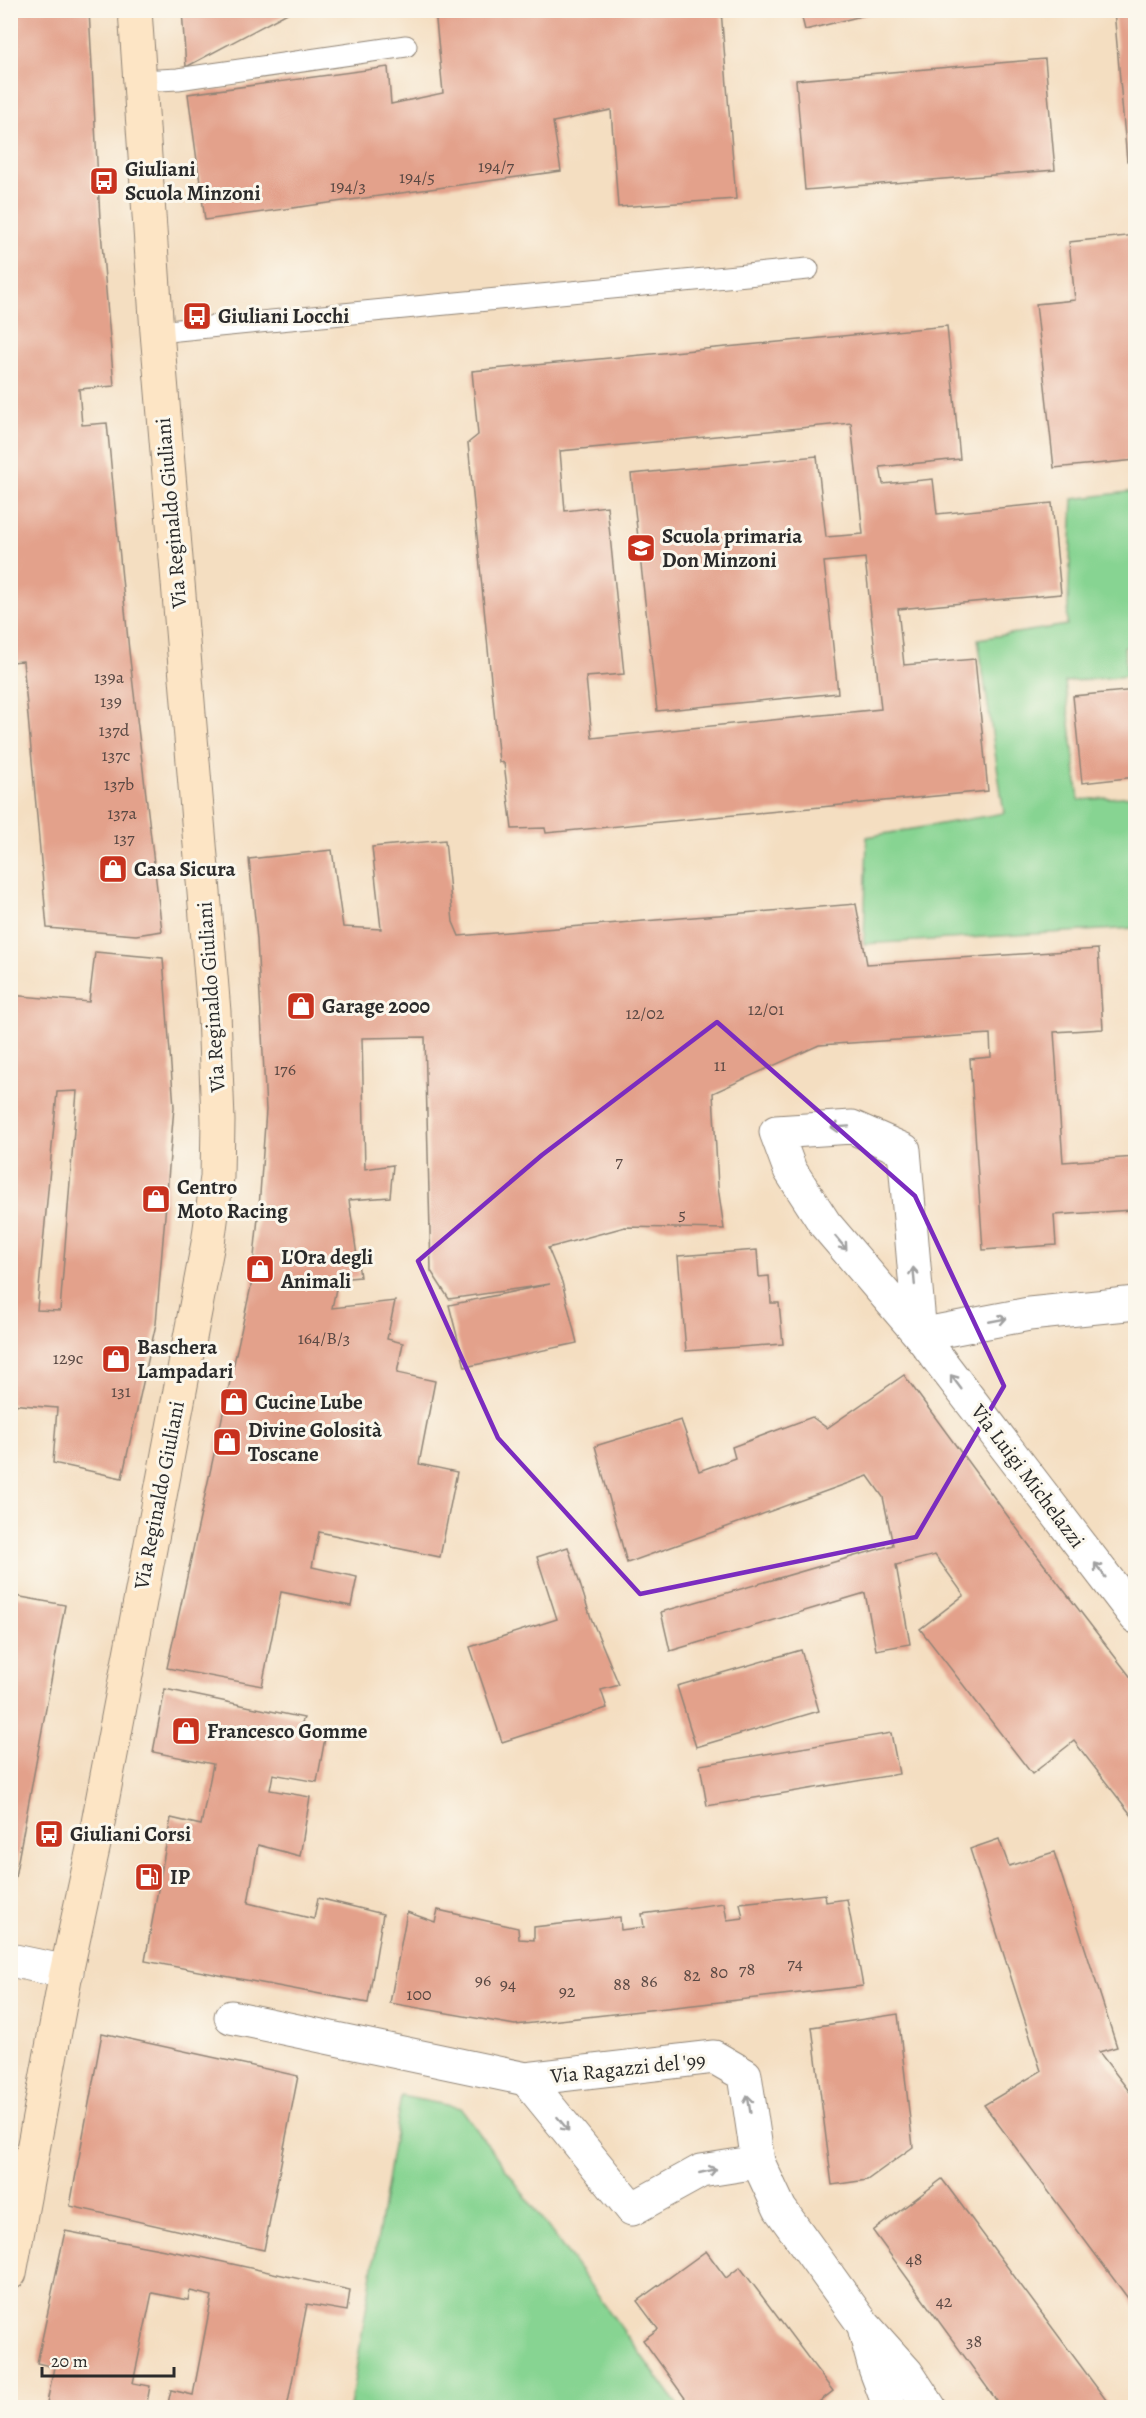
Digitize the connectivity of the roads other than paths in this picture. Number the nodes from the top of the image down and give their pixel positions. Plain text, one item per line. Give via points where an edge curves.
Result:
1 (135, 10) edge
2 (406, 46) dead end
3 (140, 81) junction
4 (808, 269) dead end
5 (157, 332) junction
6 (1136, 1303) edge
7 (920, 1335) junction
8 (1136, 1617) edge
9 (10, 1960) edge
10 (67, 1972) junction
11 (231, 2017) dead end
12 (526, 2079) junction
13 (758, 2162) junction
14 (10, 2273) edge
15 (862, 2324) junction
16 (890, 2408) edge
17 (930, 2408) edge

1 - 3 main road, Via Reginaldo Giuliani
2 - 3 lane
3 - 5 main road, Via Reginaldo Giuliani
4 - 5 lane
5 - 10 main road, Via Reginaldo Giuliani via 214,1012 217,1177 208,1243
7 -> 6 street via 1029,1314
7 -> 7 street, Via Luigi Michelazzi via 904,1150 852,1127 776,1132 790,1170 825,1224
8 -> 7 street, Via Luigi Michelazzi
9 - 10 street
10 - 14 main road, Via Reginaldo Giuliani
11 - 12 street, Via Ragazzi del '99
12 -> 13 street, Via Ragazzi del '99 via 632,2209 701,2171
13 -> 12 street, Via Ragazzi del '99 via 745,2075 714,2057
13 - 15 street, Via Ragazzi del '99 via 780,2209
15 - 16 street, Via Ragazzi del '99
15 - 17 street, Via Ragazzi del '99 via 907,2373

